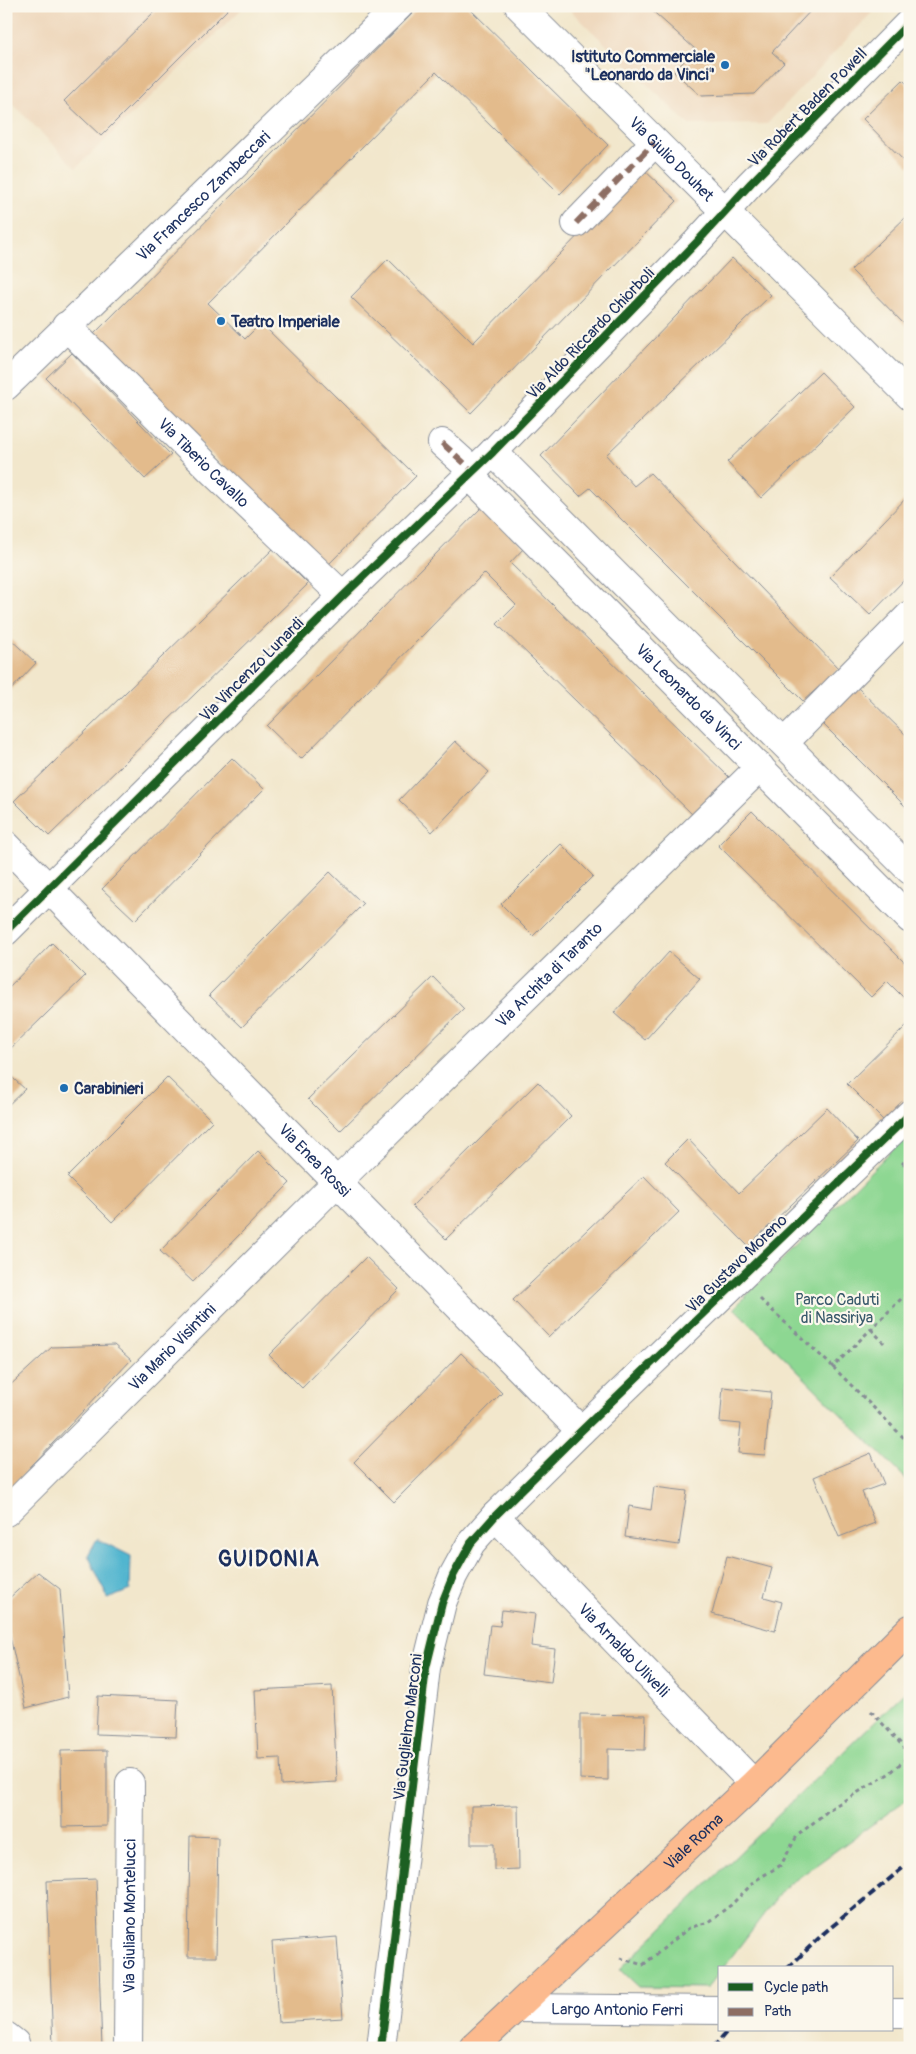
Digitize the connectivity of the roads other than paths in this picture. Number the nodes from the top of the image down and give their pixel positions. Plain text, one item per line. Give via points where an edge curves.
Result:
1 (399, 6) edge
2 (519, 6) edge
3 (910, 22) edge
4 (654, 142) junction
5 (724, 212) junction
6 (576, 222) dead end
7 (66, 326) junction
8 (6, 386) edge
9 (910, 396) edge
10 (442, 443) dead end
11 (493, 452) junction
12 (471, 473) junction
13 (343, 596) junction
14 (910, 615) edge
15 (785, 742) junction
16 (760, 767) junction
17 (6, 845) edge
18 (910, 870) edge
19 (49, 888) junction
20 (910, 919) edge
21 (6, 931) edge
22 (910, 1114) edge
23 (338, 1182) junction
24 (581, 1431) junction
25 (6, 1512) edge
26 (495, 1516) junction
27 (910, 1629) edge
28 (130, 1783) dead end
29 (754, 1784) junction
30 (515, 2008) junction
31 (718, 2010) edge
32 (894, 2013) edge
33 (910, 2013) edge
34 (6, 2036) edge
35 (16, 2048) edge
36 (128, 2048) edge
37 (382, 2048) edge
38 (472, 2048) edge

1 - 7 street, Via Francesco Zambeccari
2 - 4 street, Via Giulio Douhet
3 - 5 street, Via Robert Baden Powell
4 - 5 street, Via Giulio Douhet
4 - 6 street
5 - 9 street, Via Giulio Douhet
5 - 11 street, Via Aldo Riccardo Chiorboli
7 - 8 street, Via Francesco Zambeccari
7 - 13 street, Via Tiberio Cavallo
10 - 12 street, Via Leonardo da Vinci
11 - 12 street, Via Aldo Riccardo Chiorboli
11 - 15 street
12 - 13 street, Via Vincenzo Lunardi
12 - 16 street, Via Leonardo da Vinci
13 - 19 street, Via Vincenzo Lunardi
14 - 15 street
15 - 18 street
16 - 20 street, Via Leonardo da Vinci
16 - 23 street, Via Archita di Taranto
17 - 19 street, Via Enea Rossi
19 - 21 street, Via Vincenzo Lunardi
19 - 23 street, Via Enea Rossi
22 - 24 street, Via Gustavo Moreno
23 - 24 street, Via Enea Rossi
23 - 25 street, Via Mario Visintini
24 - 26 street, Via Guglielmo Marconi
26 - 29 street, Via Arnaldo Ulivelli
26 - 37 street, Via Guglielmo Marconi via 471,1543 459,1565 442,1603 433,1634 426,1668
27 - 29 main road, Viale Roma
28 - 36 street, Via Giuliano Montelucci
29 - 30 main road, Viale Roma
30 - 31 street, Largo Antonio Ferri
30 - 38 main road, Viale Roma
32 - 33 street
34 - 35 street

